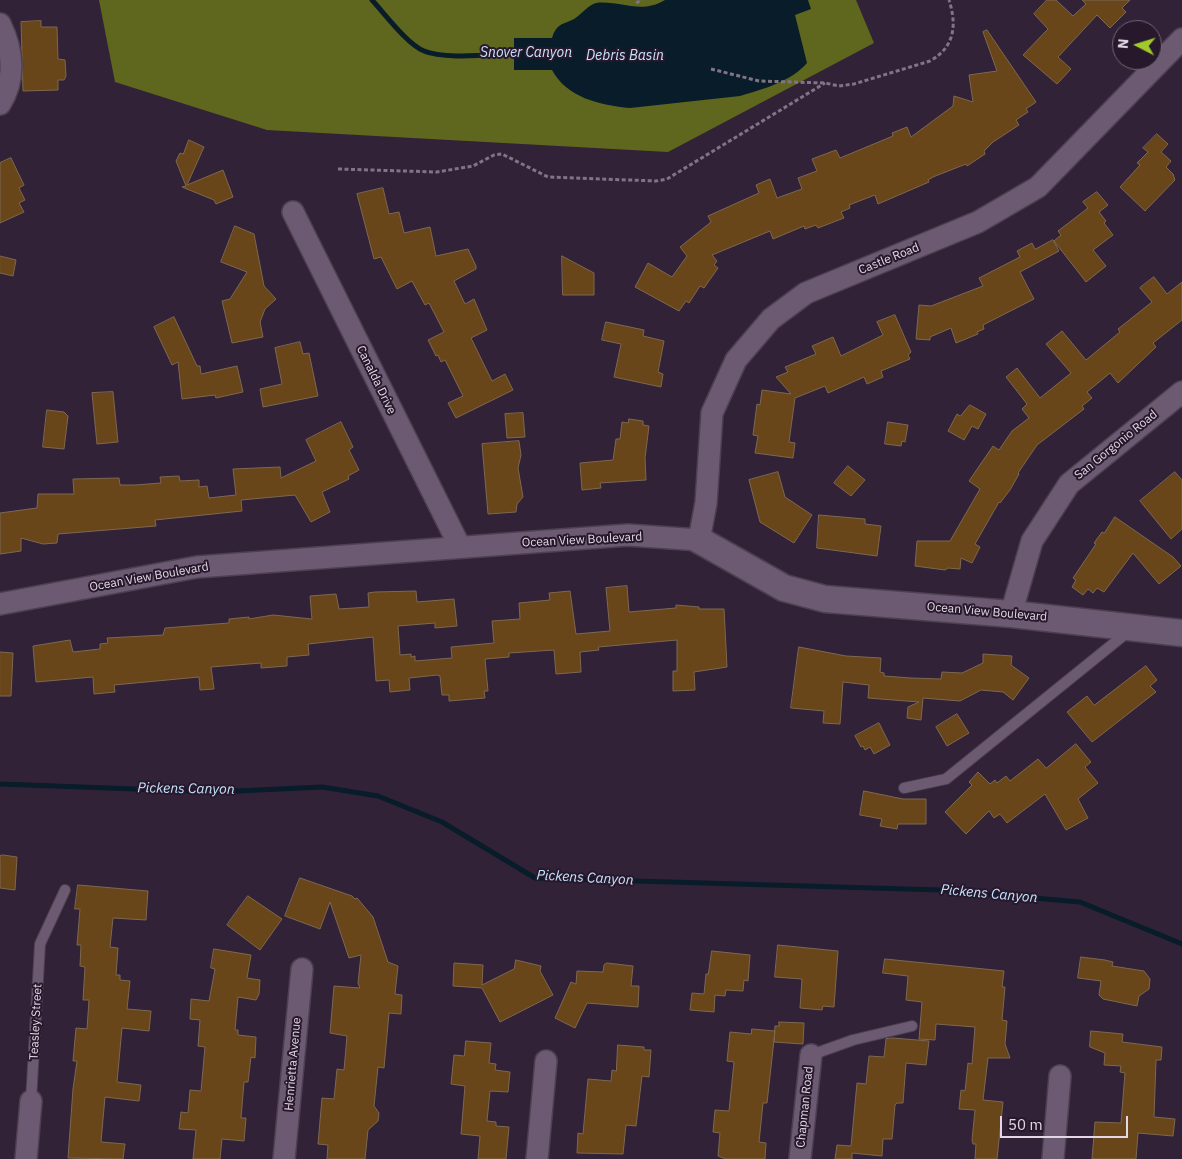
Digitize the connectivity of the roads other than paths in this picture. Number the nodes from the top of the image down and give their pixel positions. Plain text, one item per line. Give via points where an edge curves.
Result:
1 (0, 24) edge
2 (1182, 39) edge
3 (0, 104) edge
4 (293, 212) dead end
5 (1182, 392) edge
6 (699, 540) junction
7 (460, 547) junction
8 (0, 604) edge
9 (1012, 614) junction
10 (1134, 627) junction
11 (1182, 633) edge
12 (904, 788) dead end
13 (65, 890) dead end
14 (302, 969) dead end
15 (912, 1026) dead end
16 (810, 1055) joint
17 (546, 1062) dead end
18 (1060, 1076) dead end
19 (31, 1101) joint
20 (26, 1159) edge
21 (284, 1159) edge
22 (536, 1159) edge
23 (800, 1159) edge
24 (1053, 1159) edge

1 - 3 street via 10,50 12,67 10,82
2 - 6 street, Castle Road via 1038,187 978,222 806,293 771,319 736,360 712,413 706,503
4 - 7 street, Canalda Drive
5 - 9 street, San Gorgonio Road via 1069,484 1032,541
6 - 7 street, Ocean View Boulevard via 628,535
6 - 9 street, Ocean View Boulevard via 784,588 825,600
7 - 8 street, Ocean View Boulevard via 197,567
9 - 10 street, Ocean View Boulevard
10 - 11 street, Ocean View Boulevard
10 - 12 lane via 946,779
13 - 19 lane, Teasley Street via 40,944
14 - 21 street, Henrietta Avenue
15 - 16 lane via 853,1040
16 - 23 street, Chapman Road
17 - 22 street
18 - 24 street
19 - 20 street, Teasley Street

